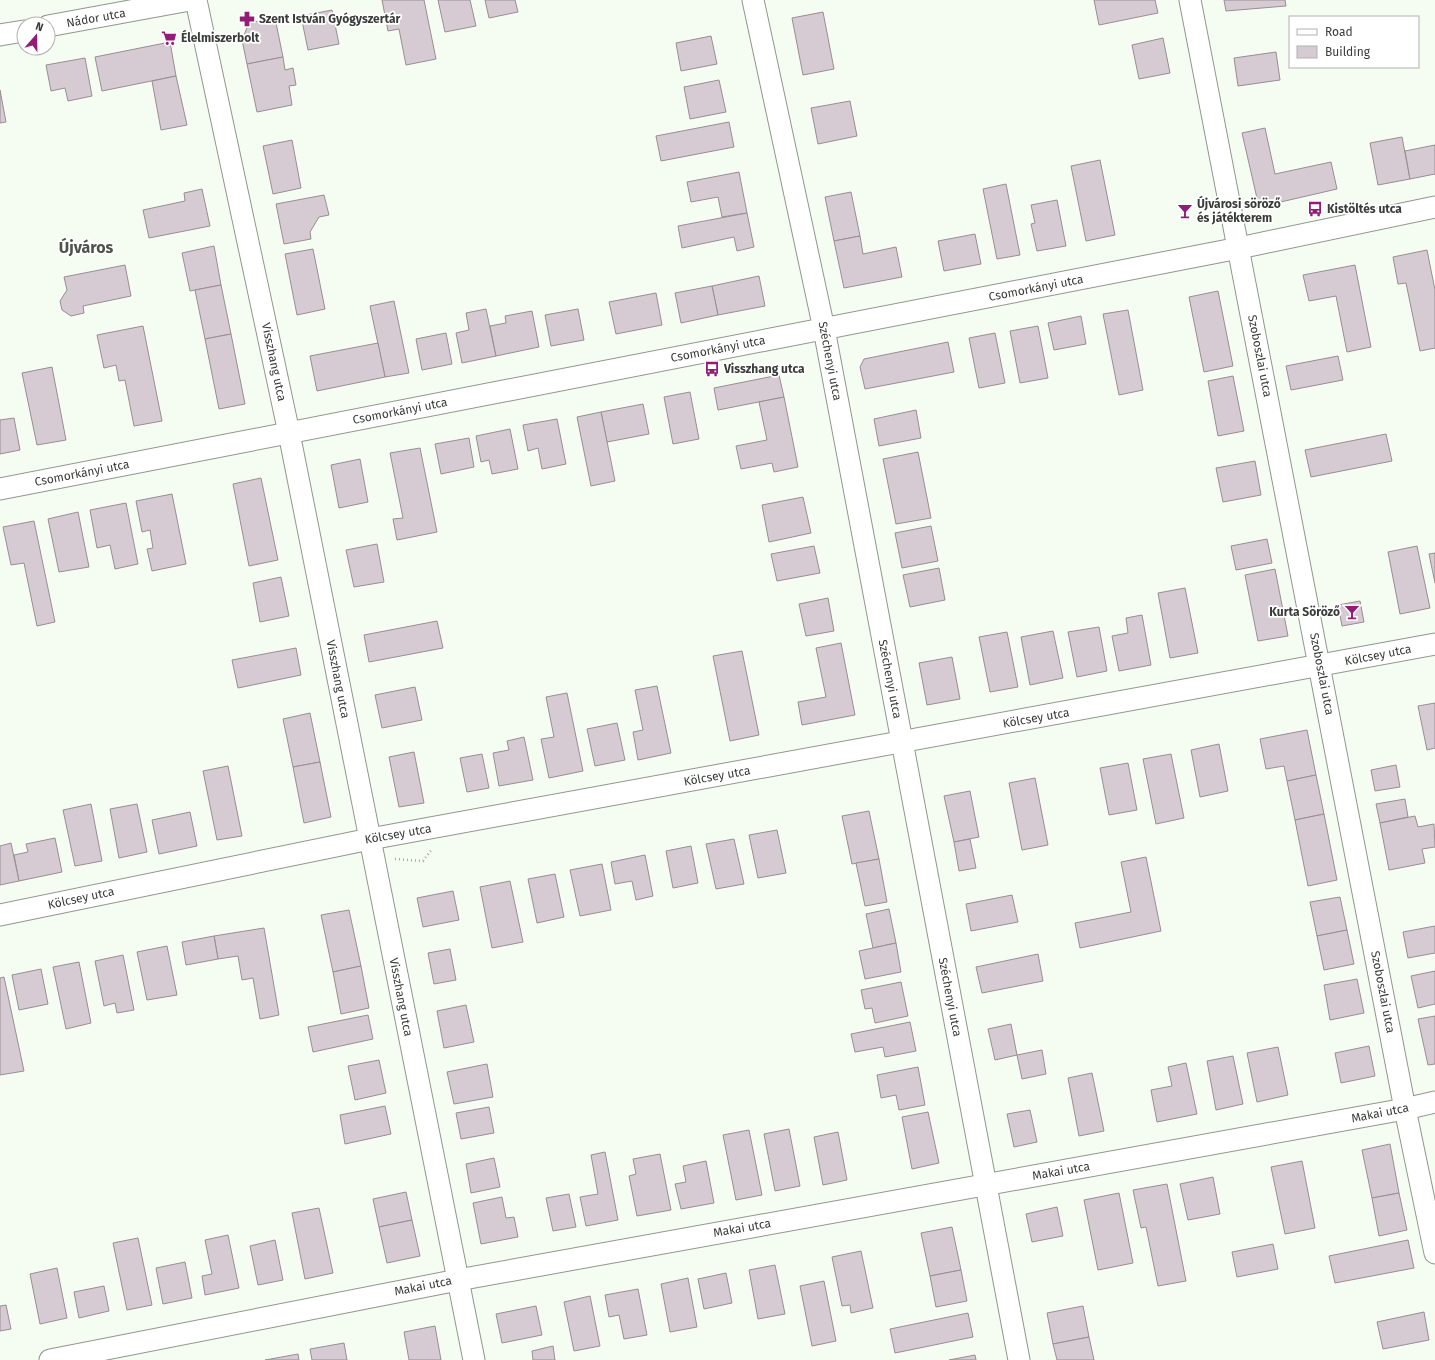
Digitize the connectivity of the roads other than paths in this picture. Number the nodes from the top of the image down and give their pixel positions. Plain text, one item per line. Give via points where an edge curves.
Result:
1 (190, 0) edge
2 (196, 0) edge
3 (753, 0) edge
4 (1190, 0) edge
5 (56, 25) edge
6 (16, 32) edge
7 (0, 35) edge
8 (1435, 207) edge
9 (1239, 248) junction
10 (824, 329) junction
11 (289, 433) junction
12 (0, 489) edge
13 (1435, 644) edge
14 (1320, 666) junction
15 (902, 742) junction
16 (370, 840) junction
17 (0, 915) edge
18 (1435, 1102) edge
19 (1405, 1109) junction
20 (986, 1184) junction
21 (1435, 1253) edge
22 (458, 1280) junction
23 (50, 1360) edge
24 (474, 1360) edge
25 (1019, 1360) edge

1 - 5 street, Nádor utca
2 - 11 street, Visszhang utca
3 - 10 street, Széchenyi utca
4 - 9 street, Szoboszlai utca
6 - 7 street
8 - 9 street, Csomorkányi utca
9 - 10 street, Csomorkányi utca
9 - 14 street, Szoboszlai utca
10 - 11 street, Csomorkányi utca
10 - 15 street, Széchenyi utca
11 - 12 street, Csomorkányi utca
11 - 16 street, Visszhang utca
13 - 14 street, Kölcsey utca
14 - 15 street, Kölcsey utca
14 - 19 street, Szoboszlai utca
15 - 16 street, Kölcsey utca
15 - 20 street, Széchenyi utca
16 - 17 street, Kölcsey utca
16 - 22 street, Visszhang utca
18 - 19 street, Makai utca
19 - 20 street, Makai utca
19 - 21 street, Szoboszlai utca
20 - 22 street, Makai utca
20 - 25 street, Széchenyi utca
22 - 23 street, Makai utca
22 - 24 street, Visszhang utca

